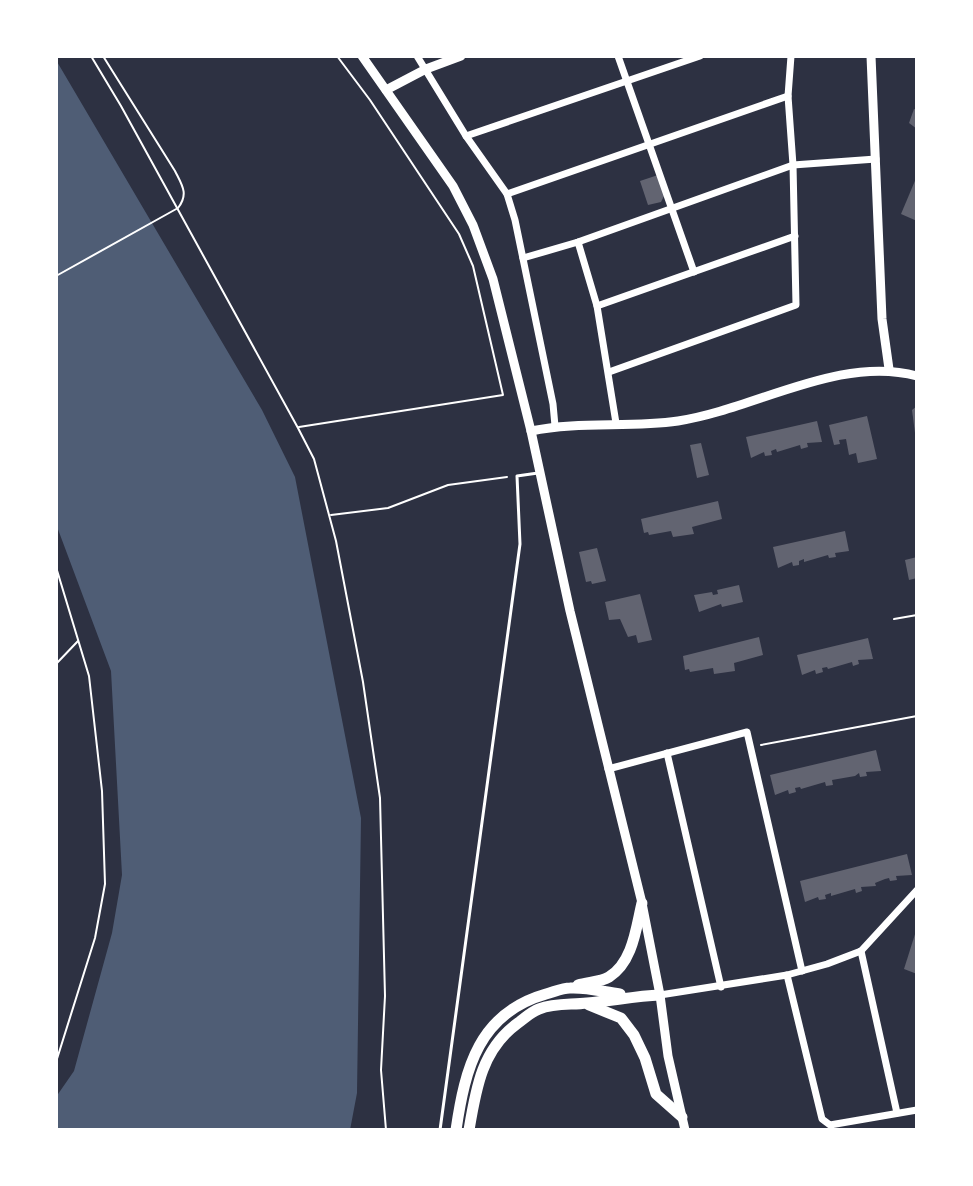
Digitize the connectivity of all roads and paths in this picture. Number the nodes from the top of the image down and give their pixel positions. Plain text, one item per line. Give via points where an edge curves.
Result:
1 (91, 56) edge
2 (103, 56) edge
3 (337, 56) edge
4 (362, 56) edge
5 (417, 56) edge
6 (461, 56) edge
7 (618, 56) edge
8 (700, 56) edge
9 (791, 56) edge
10 (871, 56) edge
11 (426, 69) junction
12 (627, 81) junction
13 (386, 90) junction
14 (788, 96) junction
15 (466, 136) junction
16 (649, 142) junction
17 (876, 159) junction
18 (793, 165) junction
19 (507, 194) junction
20 (178, 208) junction
21 (671, 208) junction
22 (795, 236) junction
23 (578, 242) junction
24 (523, 258) junction
25 (694, 272) junction
26 (56, 276) edge
27 (597, 306) junction
28 (889, 369) junction
29 (609, 372) junction
30 (917, 376) edge
31 (616, 423) junction
32 (555, 426) junction
33 (298, 428) junction
34 (531, 431) junction
35 (538, 473) junction
36 (517, 476) junction
37 (330, 515) junction
38 (56, 567) edge
39 (917, 615) edge
40 (894, 619) dead end
41 (79, 640) junction
42 (56, 664) edge
43 (917, 716) edge
44 (751, 747) dead end
45 (667, 753) junction
46 (608, 769) junction
47 (917, 890) edge
48 (642, 903) junction
49 (861, 951) junction
50 (802, 971) junction
51 (787, 975) junction
52 (721, 987) junction
53 (568, 988) junction
54 (660, 995) junction
55 (633, 996) junction
56 (584, 1003) junction
57 (56, 1062) edge
58 (917, 1110) edge
59 (897, 1113) junction
60 (682, 1117) junction
61 (386, 1130) edge
62 (440, 1130) edge
63 (456, 1130) edge
64 (469, 1130) edge
65 (685, 1130) edge

1 - 20 path
2 - 20 path via 184,189
3 - 33 path via 459,234 473,266 503,395
4 - 13 main road
5 - 11 street
6 - 11 main road
7 - 12 street
8 - 12 street
9 - 14 street
10 - 17 main road
11 - 13 main road
11 - 15 street
12 - 15 street
12 - 16 street
13 - 34 main road via 453,186 473,225 493,279
14 - 16 street
14 - 18 street
15 - 19 street
16 - 19 street
16 - 21 street
17 - 18 street
17 - 28 main road
18 - 21 street
18 - 22 street
19 - 24 street
20 - 26 path
20 - 33 path
21 - 23 street
21 - 25 street
22 - 25 street
22 - 29 street via 796,305
23 - 24 street
23 - 27 street
24 - 32 street
25 - 27 street
27 - 29 street
28 - 30 main road
28 - 31 main road via 852,372 676,422
29 - 31 street
31 - 32 main road
32 - 34 main road
33 - 37 path via 314,459
34 - 35 main road
35 - 36 lane
35 - 46 main road
36 - 37 path via 448,485 388,508
36 - 62 lane via 520,544
37 - 61 path via 380,798
38 - 41 path
39 - 40 path
41 - 42 path
41 - 57 path via 89,676 102,791 105,884 95,938
43 - 44 path
45 - 46 street
45 - 50 street via 747,732
45 - 52 street
46 - 48 main road
47 - 49 street
48 - 53 highway via 620,968 606,979
48 - 54 main road
49 - 50 street
49 - 59 street
50 - 51 street
51 - 52 street
51 - 59 street via 822,1119 830,1125
52 - 54 street
53 - 55 highway
53 - 63 highway via 525,1000 497,1020 472,1058
54 - 55 highway
54 - 60 main road
55 - 56 highway
56 - 60 highway via 621,1018 645,1058 656,1094
56 - 64 highway via 536,1010 502,1035 484,1064
58 - 59 street
60 - 65 main road

